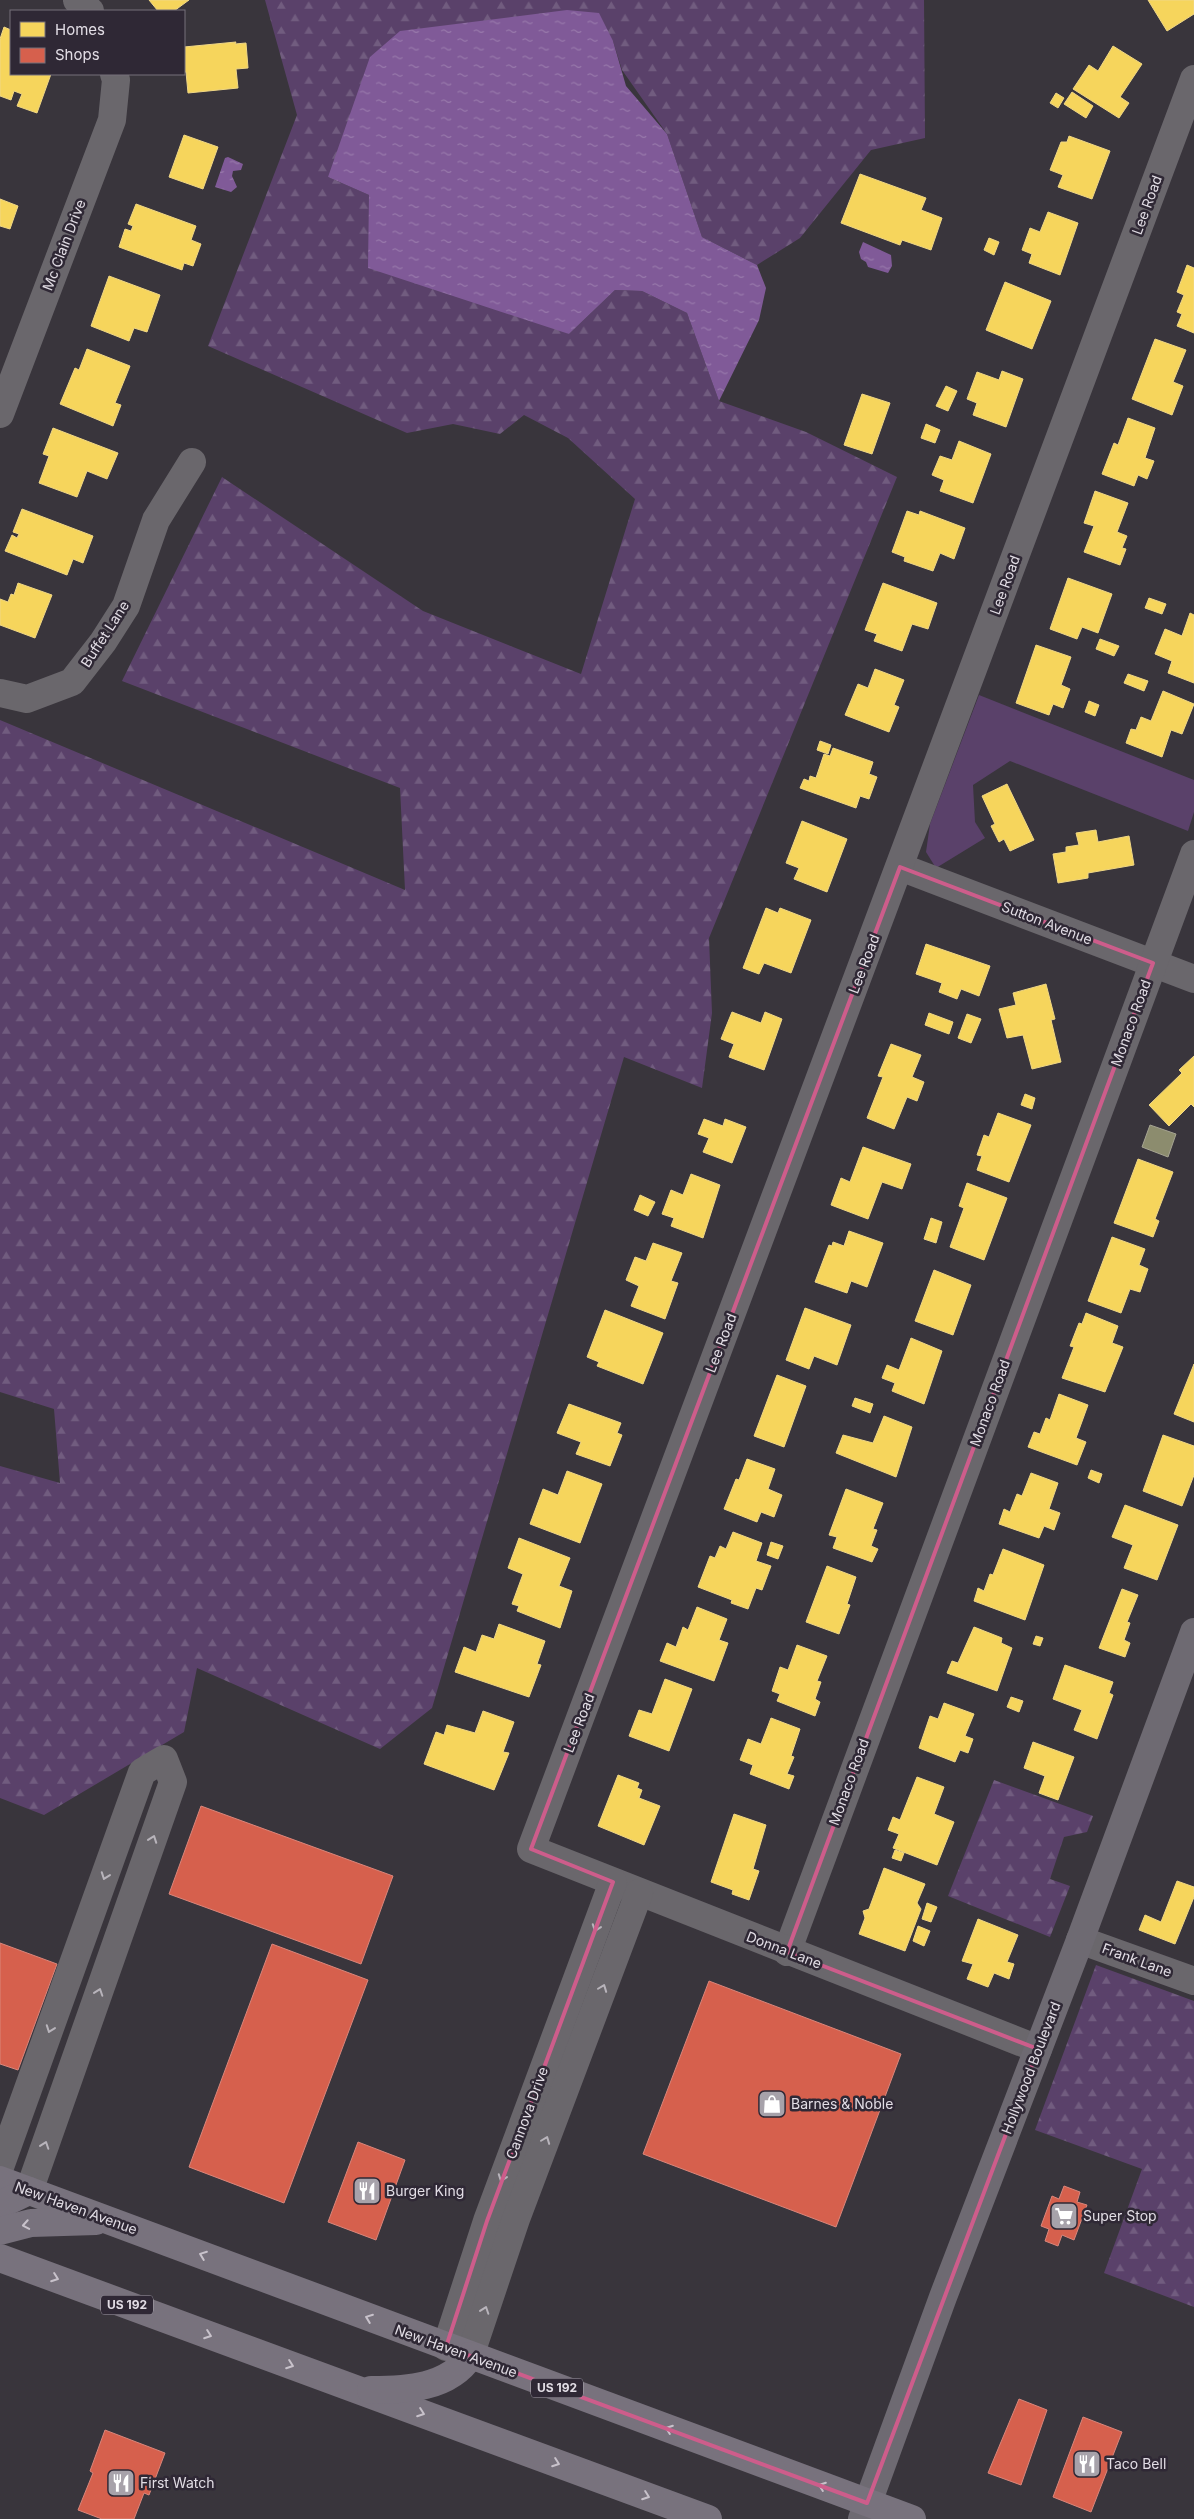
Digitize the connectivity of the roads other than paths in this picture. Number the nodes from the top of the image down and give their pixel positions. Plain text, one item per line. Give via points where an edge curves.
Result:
1 (77, 0) edge
2 (89, 10) edge
3 (114, 75) edge
4 (1194, 79) edge
5 (0, 414) edge
6 (192, 462) dead end
7 (0, 693) edge
8 (1194, 854) edge
9 (900, 867) junction
10 (1153, 963) junction
11 (1194, 979) edge
12 (1194, 1632) edge
13 (532, 1849) joint
14 (613, 1882) junction
15 (639, 1893) junction
16 (1080, 1940) junction
17 (787, 1952) junction
18 (1194, 1981) edge
19 (1038, 2049) junction
20 (0, 2167) edge
21 (0, 2180) edge
22 (29, 2191) junction
23 (0, 2205) edge
24 (110, 2221) junction
25 (0, 2232) edge
26 (0, 2258) edge
27 (458, 2351) junction
28 (359, 2390) junction
29 (865, 2511) edge
30 (708, 2519) edge
31 (912, 2519) edge

1 - 2 street
3 - 5 street, Mc Clain Drive via 112,120
4 - 9 street, Lee Road
6 - 7 street, Buffet Lane via 156,520 126,606 72,682 27,699
8 - 10 street, Monaco Road
9 - 10 street, Sutton Avenue
9 - 13 street, Lee Road
10 - 11 street, Sutton Avenue
10 - 17 street, Monaco Road
12 - 16 street, Hollywood Boulevard
13 - 14 street, Donna Lane
14 - 15 street, Donna Lane
14 -> 27 street, Cannova Drive via 487,2221
15 - 17 street, Donna Lane
27 -> 15 street, Cannova Drive via 516,2219
16 - 18 street, Frank Lane
16 - 19 street, Hollywood Boulevard
17 - 19 street, Donna Lane
19 - 29 street, Hollywood Boulevard
22 -> 20 street via 173,1782 164,1759 142,1772
21 - 22 main road, New Haven Avenue / US 192
22 - 23 main road
22 - 24 main road, New Haven Avenue / US 192
24 -> 25 main road via 31,2223
27 -> 24 main road, New Haven Avenue / US 192
26 -> 28 main road, US 192
27 - 28 main road via 456,2372 427,2384 390,2390
29 -> 27 main road, New Haven Avenue / US 192
28 -> 30 main road, US 192
29 - 31 main road, New Haven Avenue / US 192

